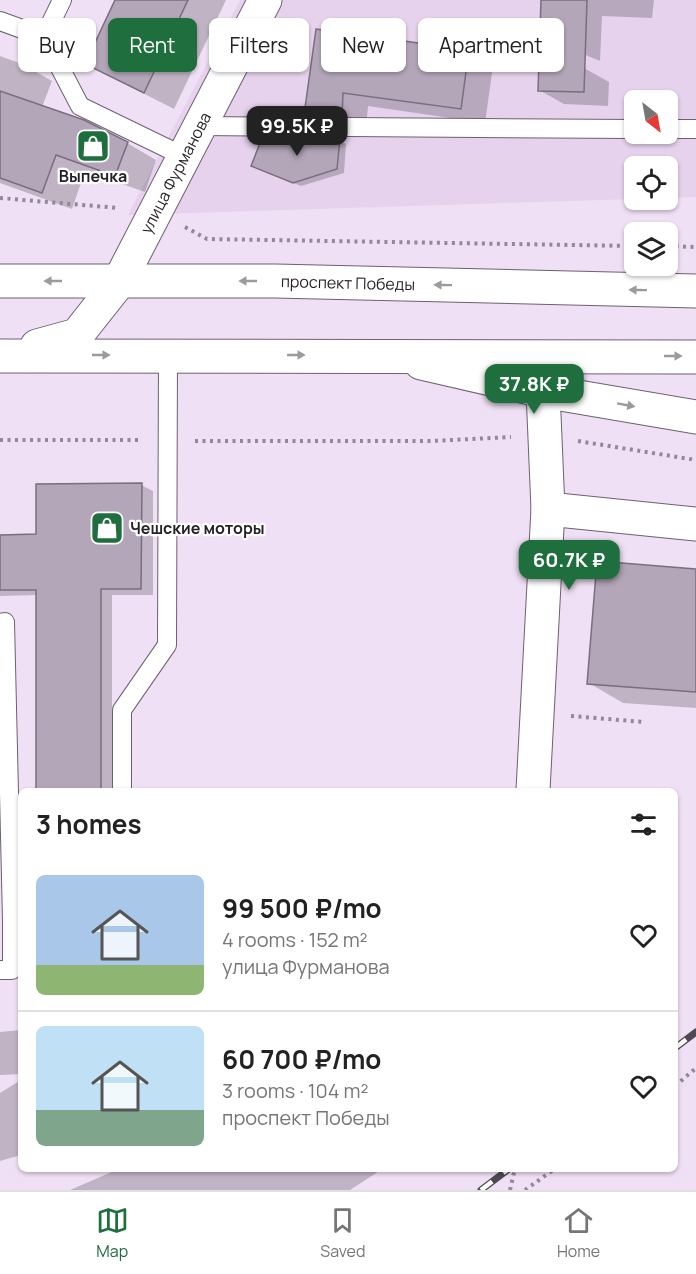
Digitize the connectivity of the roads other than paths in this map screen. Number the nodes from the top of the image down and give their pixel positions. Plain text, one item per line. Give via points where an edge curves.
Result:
1 (62, 0) edge
2 (265, 0) edge
3 (53, 18) edge
4 (0, 21) edge
5 (18, 28) edge
6 (62, 72) edge
7 (200, 126) junction
8 (624, 129) edge
9 (678, 129) edge
10 (696, 129) edge
11 (183, 156) junction
12 (0, 281) edge
13 (119, 282) junction
14 (696, 291) edge
15 (168, 355) junction
16 (384, 355) junction
17 (0, 356) edge
18 (696, 357) edge
19 (543, 391) junction
20 (696, 417) edge
21 (548, 509) junction
22 (696, 524) edge
23 (0, 622) edge
24 (122, 788) edge
25 (533, 788) edge
26 (16, 896) edge
27 (0, 970) edge

1 - 3 lane
2 - 7 main road, улица Фурманова
4 - 5 lane
6 - 11 lane via 80,106
7 - 8 lane
7 - 11 main road, улица Фурманова
9 - 10 lane
11 - 13 main road, улица Фурманова
13 -> 12 main road, проспект Победы
14 -> 13 main road, проспект Победы via 275,281
13 - 17 main road, улица Фурманова via 77,334
15 -> 16 main road
17 -> 15 main road
15 - 24 lane via 167,645 122,710
16 -> 18 main road
16 - 19 main road
19 -> 20 main road
19 - 21 main road
21 - 22 main road
21 - 25 main road
23 - 26 lane via 5,622
26 - 27 lane via 12,970

